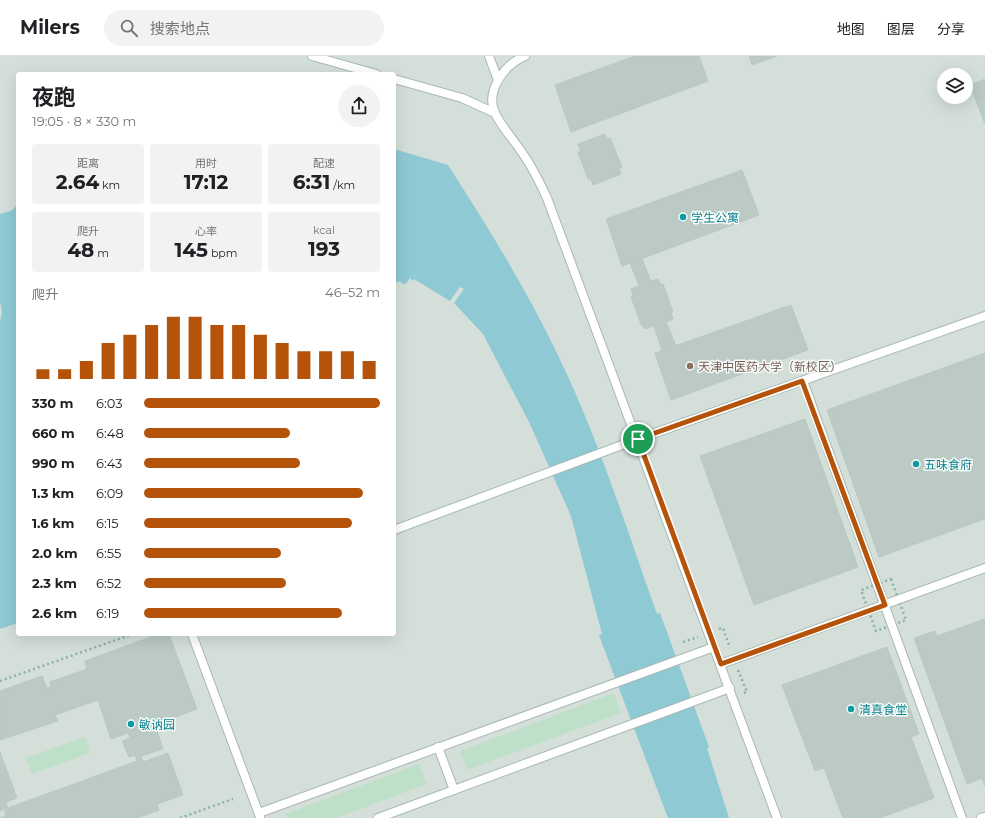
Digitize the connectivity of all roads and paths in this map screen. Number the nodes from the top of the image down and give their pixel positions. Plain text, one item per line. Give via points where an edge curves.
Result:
1 (312, 56) edge
2 (489, 56) edge
3 (525, 56) edge
4 (369, 72) edge
5 (396, 80) edge
6 (498, 80) junction
7 (495, 113) junction
8 (985, 316) edge
9 (802, 381) junction
10 (638, 439) junction
11 (396, 529) edge
12 (985, 568) edge
13 (885, 605) junction
14 (127, 636) edge
15 (193, 636) edge
16 (714, 647) junction
17 (721, 664) junction
18 (0, 681) edge
19 (730, 688) junction
20 (438, 747) junction
21 (454, 790) junction
22 (234, 799) dead end
23 (259, 816) edge
24 (985, 817) edge
25 (180, 818) edge
26 (378, 818) edge
27 (778, 818) edge
28 (962, 818) edge
29 (981, 818) edge

1 - 4 lane
2 - 6 lane
3 - 6 lane via 510,66
5 - 7 lane via 462,98
6 - 7 lane via 493,98
7 - 10 lane via 528,161 547,198
8 - 9 lane
9 - 10 lane
9 - 13 lane
10 - 11 lane
10 - 16 lane
12 - 13 lane
13 - 17 lane
13 - 28 lane
14 - 18 path
15 - 23 lane
16 - 17 lane
16 - 20 lane
17 - 19 lane
19 - 21 lane
19 - 27 lane
20 - 21 lane
20 - 23 lane
21 - 26 lane
22 - 25 path
24 - 29 lane

